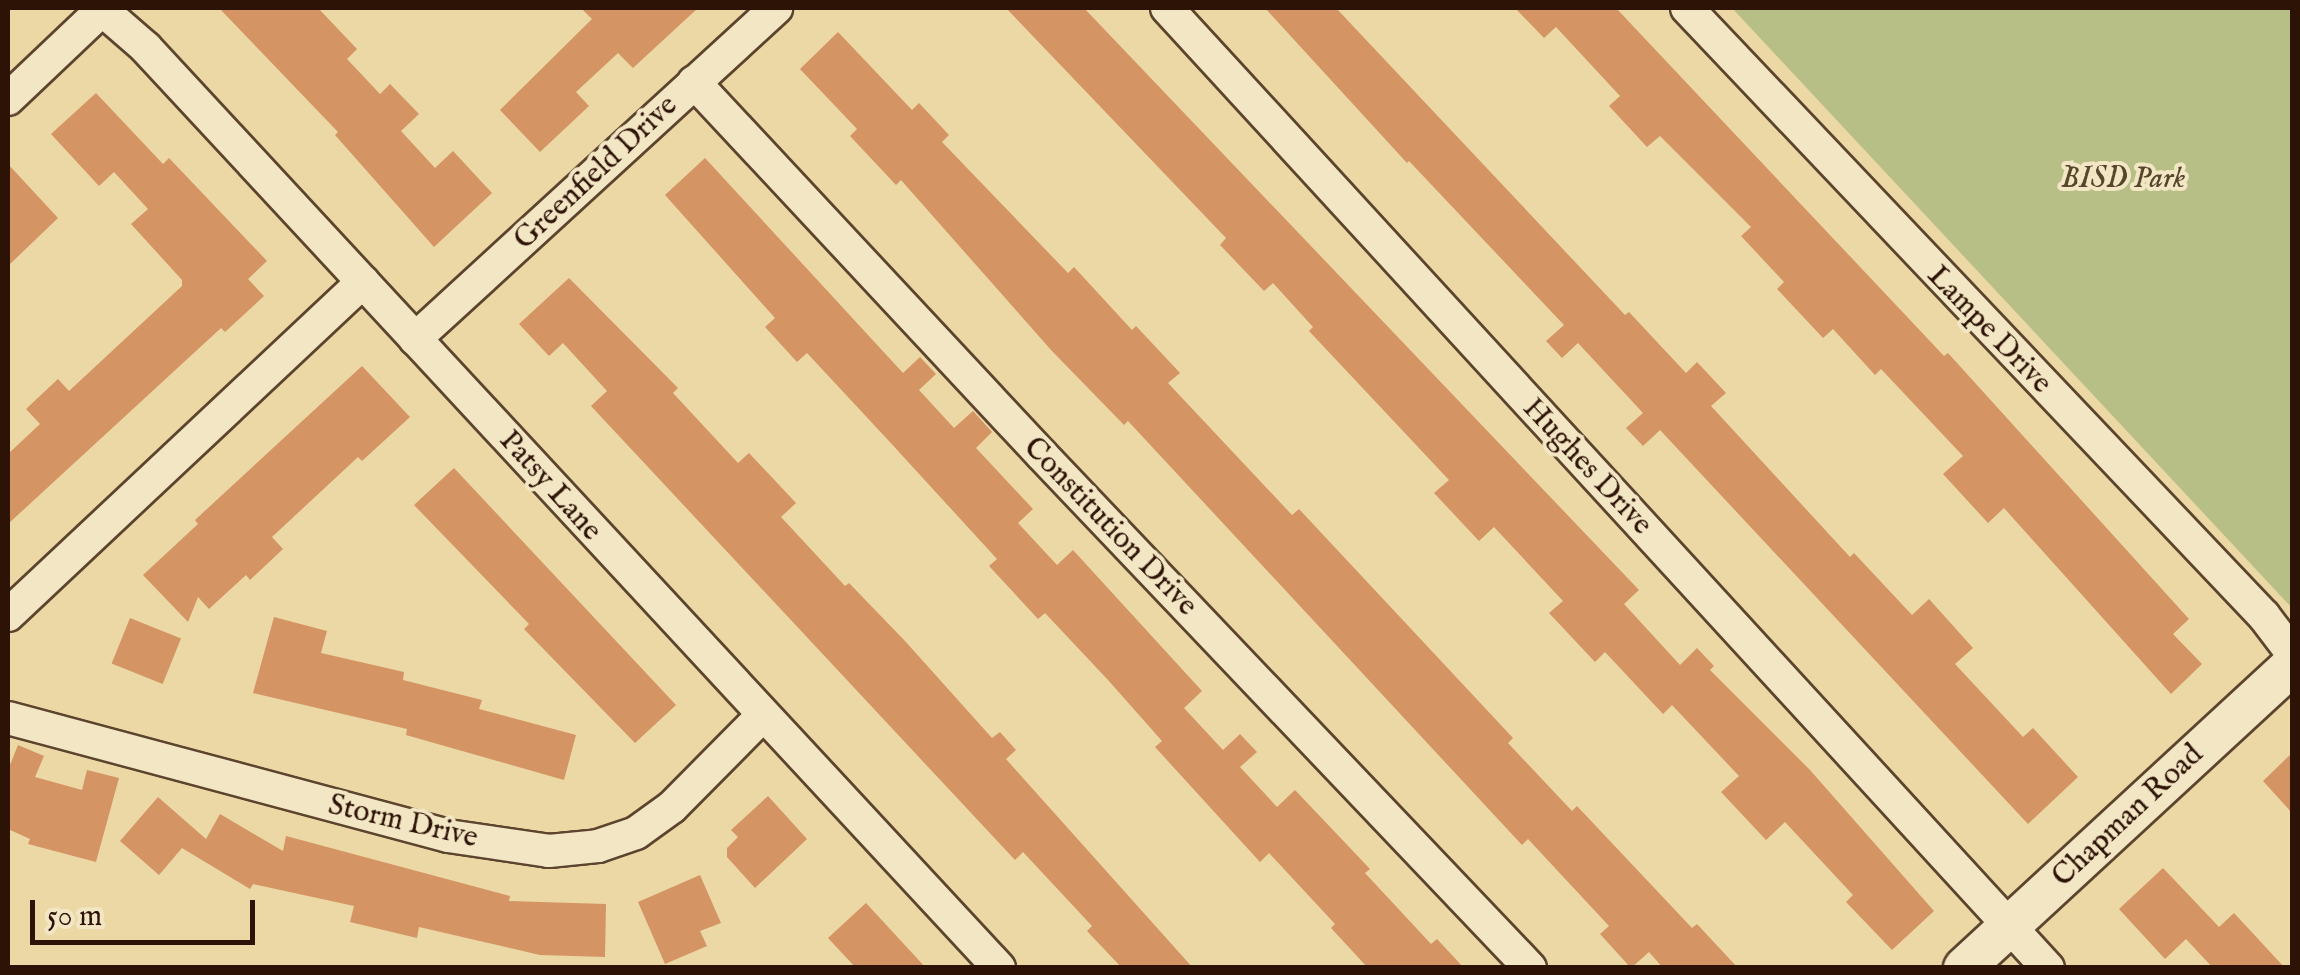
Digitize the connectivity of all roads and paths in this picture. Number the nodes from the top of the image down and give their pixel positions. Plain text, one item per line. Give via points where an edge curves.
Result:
1 (102, 8) edge
2 (776, 8) edge
3 (1166, 8) edge
4 (1687, 8) edge
5 (694, 82) junction
6 (8, 99) edge
7 (363, 282) junction
8 (415, 338) junction
9 (8, 616) edge
10 (2292, 652) edge
11 (2292, 664) edge
12 (761, 716) junction
13 (8, 718) edge
14 (2010, 925) junction
15 (999, 968) edge
16 (1530, 968) edge
17 (1964, 968) edge
18 (2048, 968) edge

1 - 6 street
1 - 7 street, Patsy Lane
2 - 5 street, Greenfield Drive
3 - 14 street, Hughes Drive
4 - 10 street, Lampe Drive
5 - 8 street, Greenfield Drive
5 - 16 street, Constitution Drive
7 - 8 street, Patsy Lane
7 - 9 street
8 - 12 street, Patsy Lane
11 - 14 street, Chapman Road
12 - 13 street, Storm Drive via 672,808 636,833 598,846 549,851 448,836
12 - 15 street, Patsy Lane
14 - 17 street, Chapman Road
14 - 18 street, Hughes Drive

